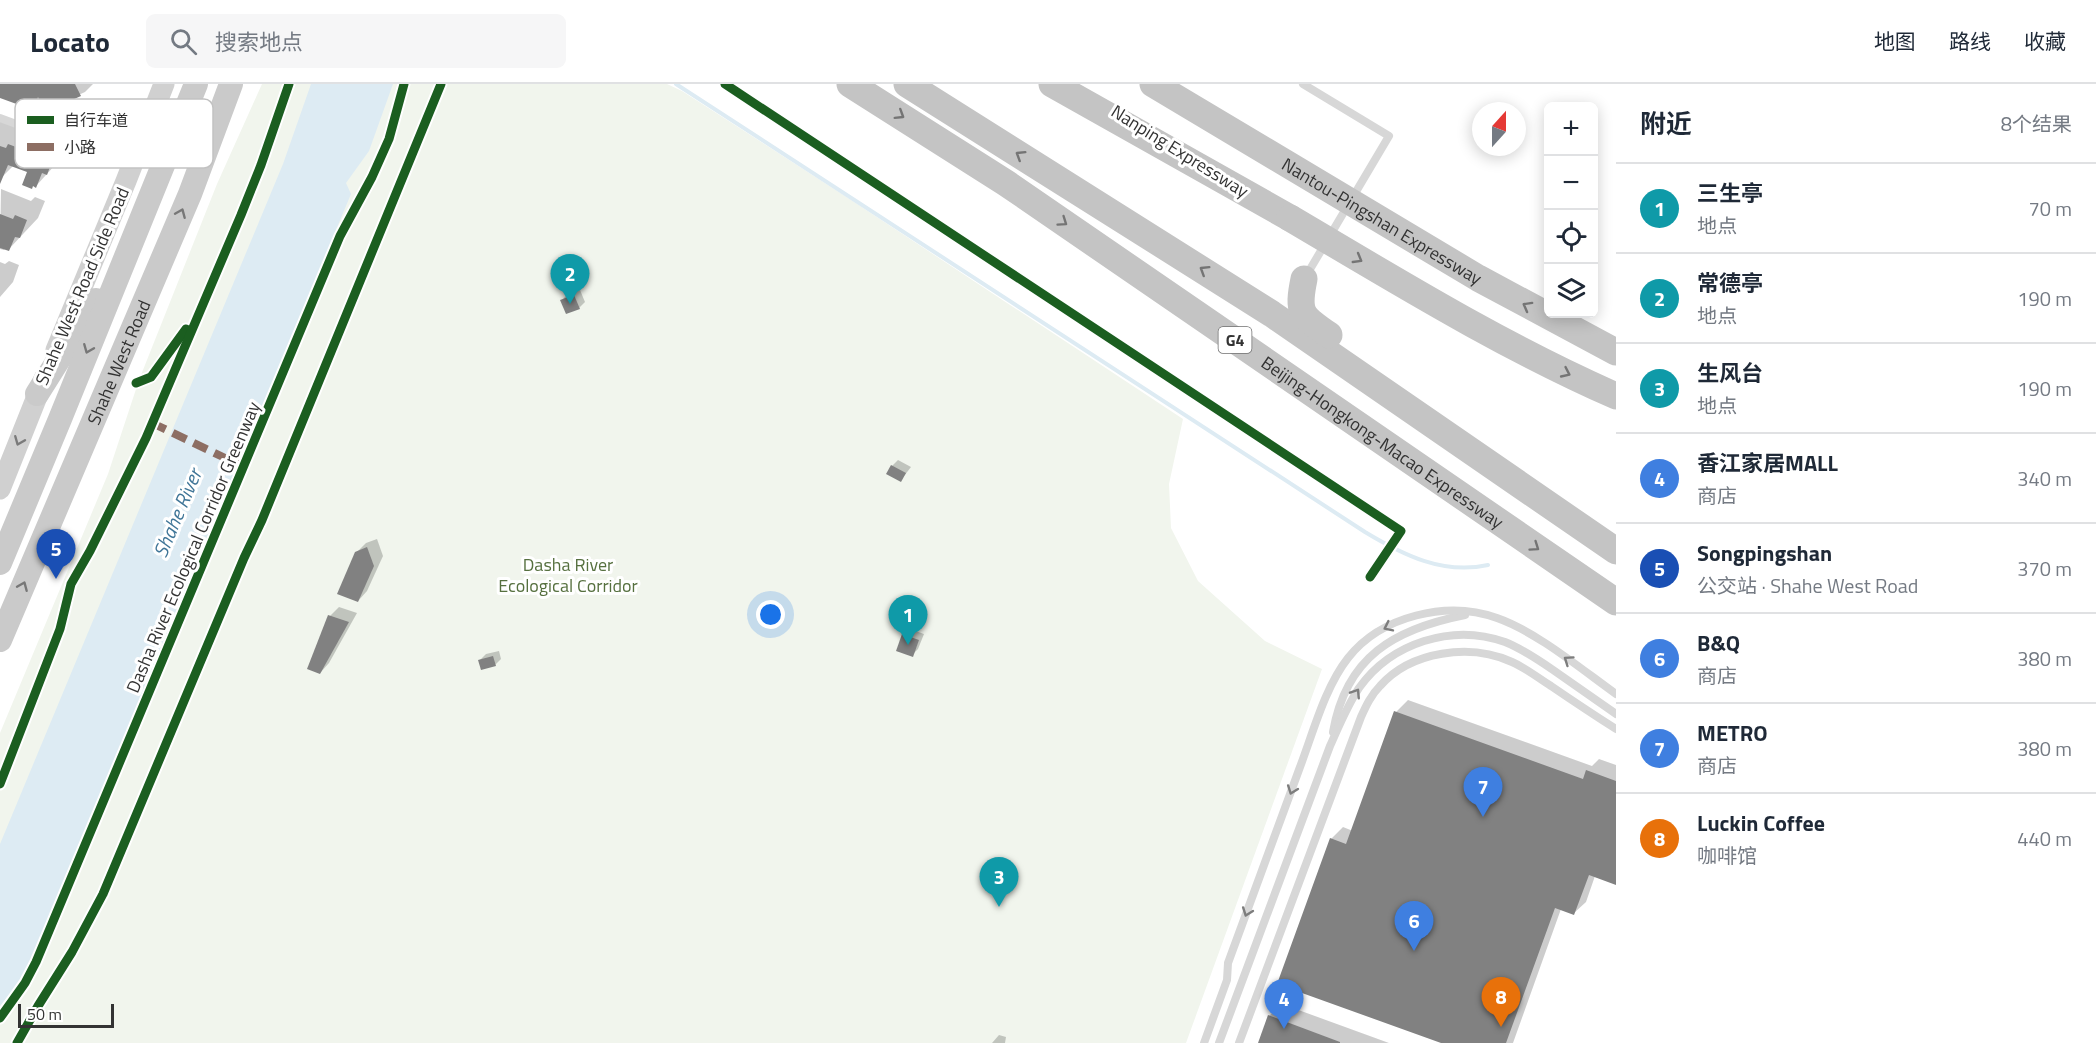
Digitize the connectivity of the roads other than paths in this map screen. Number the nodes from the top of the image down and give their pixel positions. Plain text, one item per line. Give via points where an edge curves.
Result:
1 (164, 84) edge
2 (196, 84) edge
3 (231, 84) edge
4 (850, 84) edge
5 (907, 84) edge
6 (1052, 84) edge
7 (1071, 84) edge
8 (1153, 84) edge
9 (1175, 84) edge
10 (1303, 84) edge
11 (158, 99) edge
12 (190, 99) edge
13 (0, 118) edge
14 (15, 124) edge
15 (213, 131) edge
16 (132, 168) edge
17 (161, 168) edge
18 (199, 168) edge
19 (1315, 182) junction
20 (1290, 218) junction
21 (135, 231) junction
22 (126, 256) junction
23 (1304, 279) junction
24 (1235, 290) junction
25 (1616, 352) edge
26 (115, 370) junction
27 (38, 394) junction
28 (1616, 396) edge
29 (0, 489) edge
30 (1616, 534) edge
31 (1616, 551) edge
32 (0, 563) edge
33 (1616, 602) edge
34 (1476, 613) junction
35 (0, 640) edge
36 (1616, 694) edge
37 (1616, 714) edge
38 (1616, 729) edge
39 (1330, 746) junction
40 (1204, 1043) edge
41 (1219, 1043) edge
42 (1239, 1043) edge

1 - 11 main road, Shahe West Road Side Road
2 - 12 main road, Shahe West Road
15 -> 3 main road, Shahe West Road
4 -> 33 highway, Beijing-Hongkong-Macao Expressway / G4 via 1006,183
24 -> 5 highway, G4
6 - 20 highway
7 - 20 highway, Nanping Expressway
8 - 19 highway, Nantou-Pingshan Expressway, bridge
9 - 19 highway, bridge
10 - 23 lane via 1389,136
13 - 14 lane
16 - 27 main road, Shahe West Road Side Road
17 - 21 main road, Shahe West Road
26 -> 18 main road, Shahe West Road
25 -> 19 highway, Nantou-Pingshan Expressway, bridge via 1478,278
20 -> 28 highway, bridge via 1449,312
21 - 22 main road, Shahe West Road
21 - 26 main road via 141,224 149,223 156,227 159,238 125,319
22 - 27 main road
22 -> 32 main road, Shahe West Road
23 - 24 highway via 1288,293 1276,296
23 - 30 highway via 1301,308 1316,326
24 - 31 highway, G4
35 -> 26 main road, Shahe West Road
27 -> 29 main road, Shahe West Road Side Road
36 -> 34 lane via 1519,628
34 - 39 lane via 1416,629 1368,658 1341,699
34 -> 40 lane via 1433,612 1394,624 1376,633 1348,658 1331,687 1267,857
39 -> 37 lane via 1349,705 1372,673 1405,648 1442,636 1485,636 1505,642
38 - 42 lane via 1521,667 1497,656 1439,654 1391,675 1369,699
39 - 41 lane

